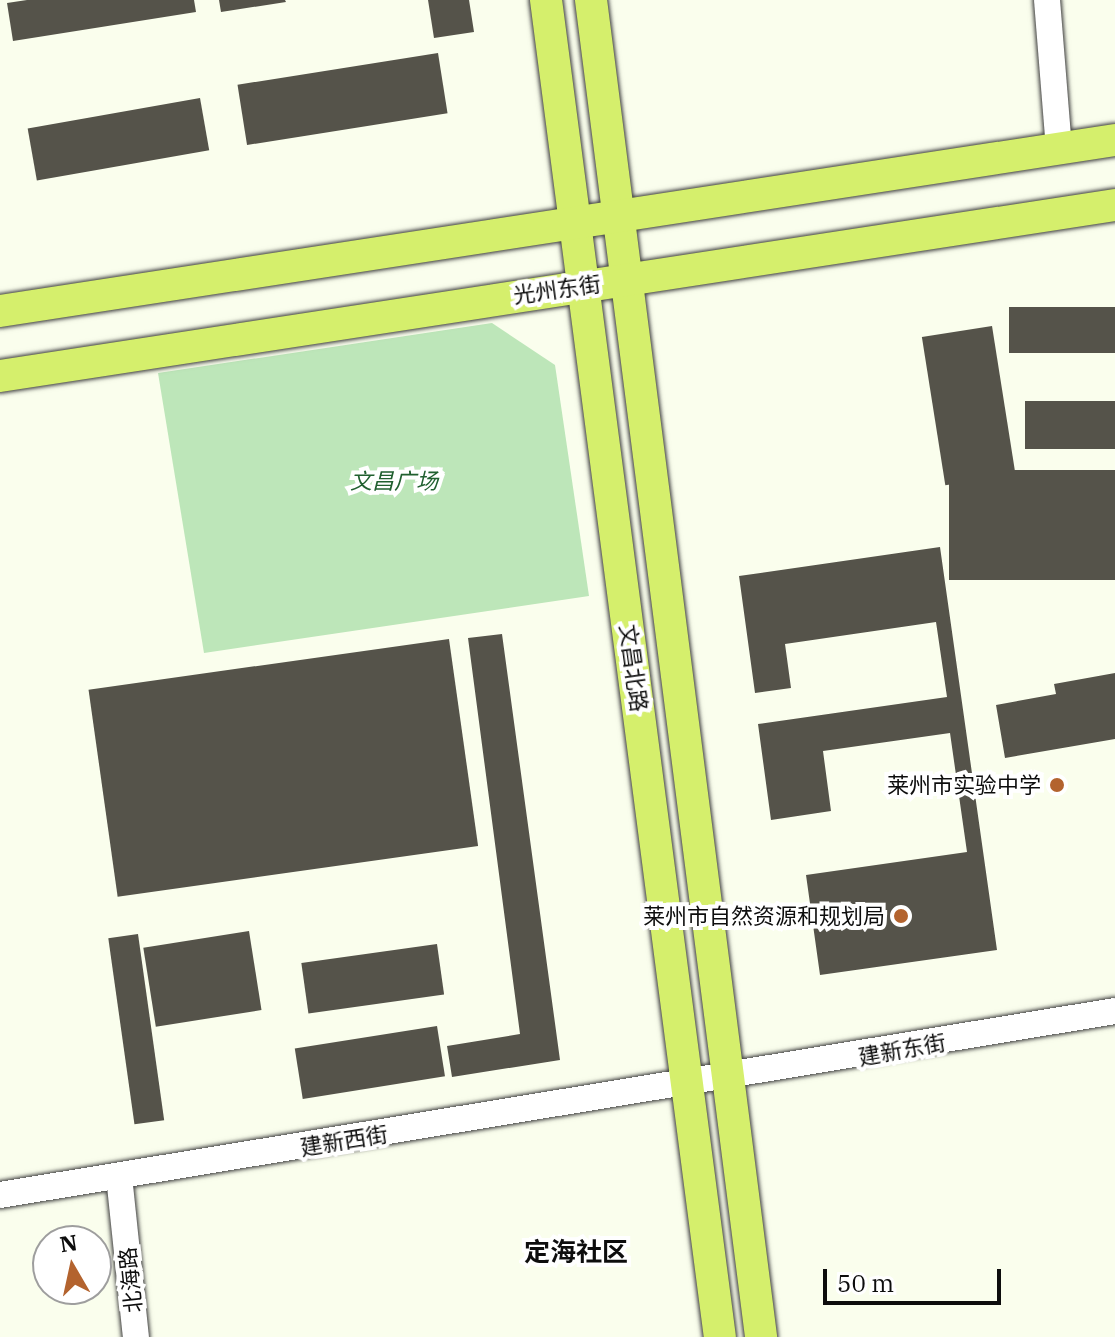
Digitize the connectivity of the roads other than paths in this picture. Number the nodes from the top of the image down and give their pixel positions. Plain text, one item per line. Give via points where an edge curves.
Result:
1 (546, 0) edge
2 (591, 0) edge
3 (1047, 0) edge
4 (1115, 140) edge
5 (1059, 150) junction
6 (1115, 205) edge
7 (619, 221) junction
8 (576, 226) junction
9 (627, 281) junction
10 (583, 284) junction
11 (0, 311) edge
12 (0, 376) edge
13 (1115, 1011) edge
14 (728, 1079) junction
15 (689, 1084) junction
16 (119, 1176) junction
17 (0, 1195) edge
18 (136, 1337) edge
19 (720, 1337) edge
20 (761, 1337) edge

1 - 8 main road, 文昌北路
2 - 7 main road, 文昌北路
3 - 5 street
4 - 5 main road
5 - 7 main road
6 - 9 main road, 光州东街
7 - 8 main road
7 - 9 main road, 文昌北路
8 - 10 main road, 文昌北路
8 - 11 main road
9 - 10 main road, 光州东街
9 - 14 main road, 文昌北路
10 - 12 main road, 光州东街
10 - 15 main road, 文昌北路
13 - 14 street, 建新东街
14 - 15 street, 建新东街
14 - 20 main road, 文昌北路
15 - 16 street, 建新西街
15 - 19 main road, 文昌北路
16 - 17 street, 建新西街
16 - 18 street, 北海路

